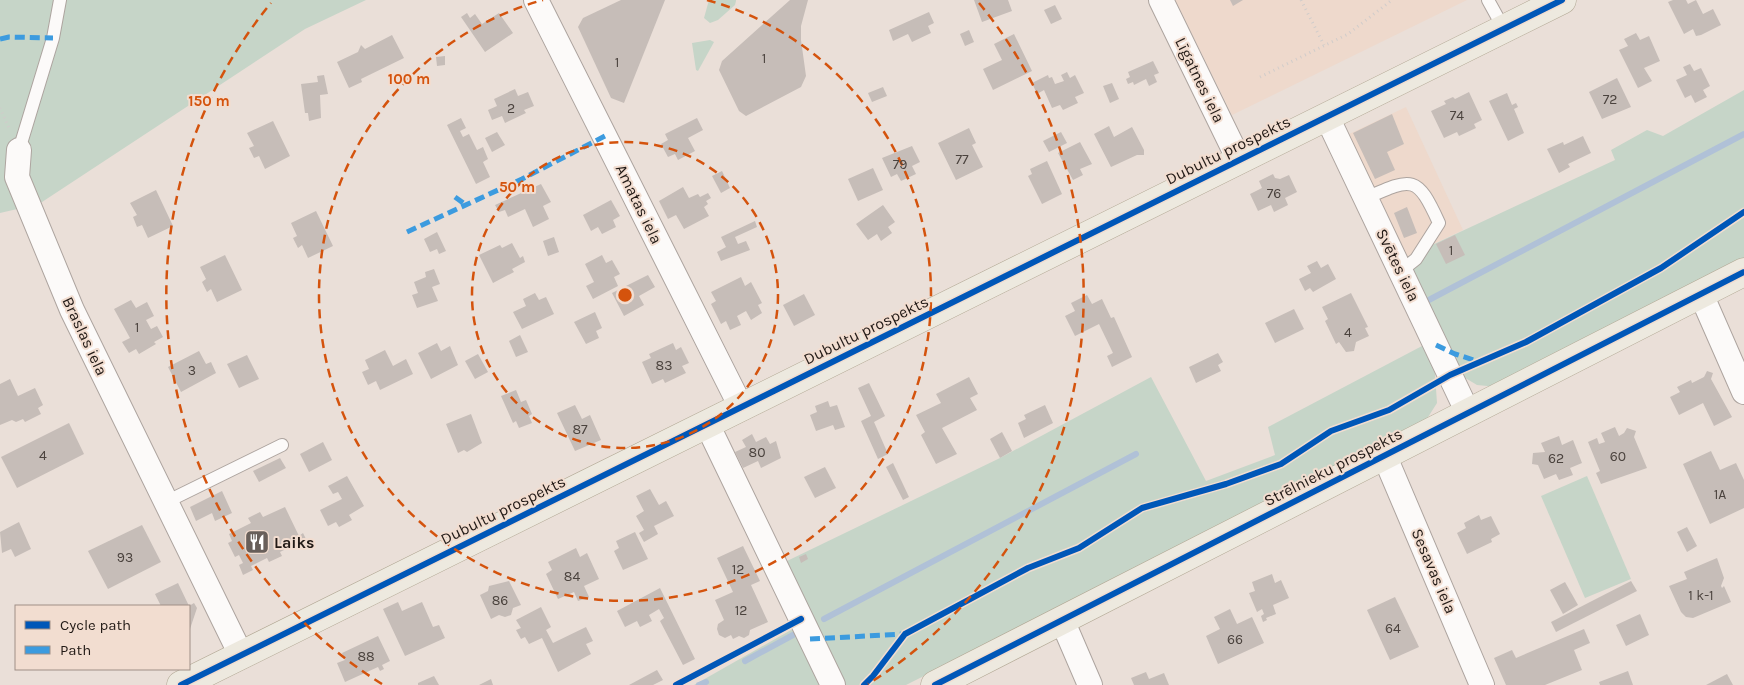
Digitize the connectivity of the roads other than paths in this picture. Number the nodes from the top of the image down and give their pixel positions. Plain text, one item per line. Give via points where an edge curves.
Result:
1 (60, 0) edge
2 (536, 0) edge
3 (1161, 0) edge
4 (1488, 0) edge
5 (1562, 0) edge
6 (1504, 29) junction
7 (1327, 117) junction
8 (19, 150) joint
9 (1239, 160) junction
10 (1366, 198) junction
11 (1401, 271) junction
12 (1744, 272) edge
13 (1701, 294) junction
14 (1744, 392) edge
15 (741, 407) junction
16 (1468, 413) junction
17 (708, 424) junction
18 (282, 444) dead end
19 (1385, 456) junction
20 (166, 502) junction
21 (1062, 620) junction
22 (241, 655) junction
23 (181, 685) edge
24 (832, 685) edge
25 (934, 685) edge
26 (1090, 685) edge
27 (1482, 685) edge

1 - 8 lane, Braslas iela via 53,38
2 - 15 street, Amatas iela
3 - 9 street, Līgatnes iela
4 - 6 lane
5 - 6 main road, Dubultu prospekts
6 - 7 main road, Dubultu prospekts
7 - 9 main road, Dubultu prospekts
7 - 10 street, Svētes iela
8 - 20 street, Braslas iela via 17,177 68,301
9 - 15 main road, Dubultu prospekts
10 - 11 street, Svētes iela
10 - 11 lane via 1398,184 1411,184 1425,193 1439,223 1416,259
11 - 16 street, Svētes iela
12 - 13 main road, Strēlnieku prospekts
13 - 14 street
13 - 16 main road, Strēlnieku prospekts
15 - 17 main road, Dubultu prospekts
16 - 19 main road, Strēlnieku prospekts
17 - 22 main road, Dubultu prospekts
17 - 24 street
18 - 20 lane
19 - 21 main road, Strēlnieku prospekts
19 - 27 street, Sesavas iela
20 - 22 street, Braslas iela
21 - 25 main road, Strēlnieku prospekts
21 - 26 street
22 - 23 main road, Dubultu prospekts

